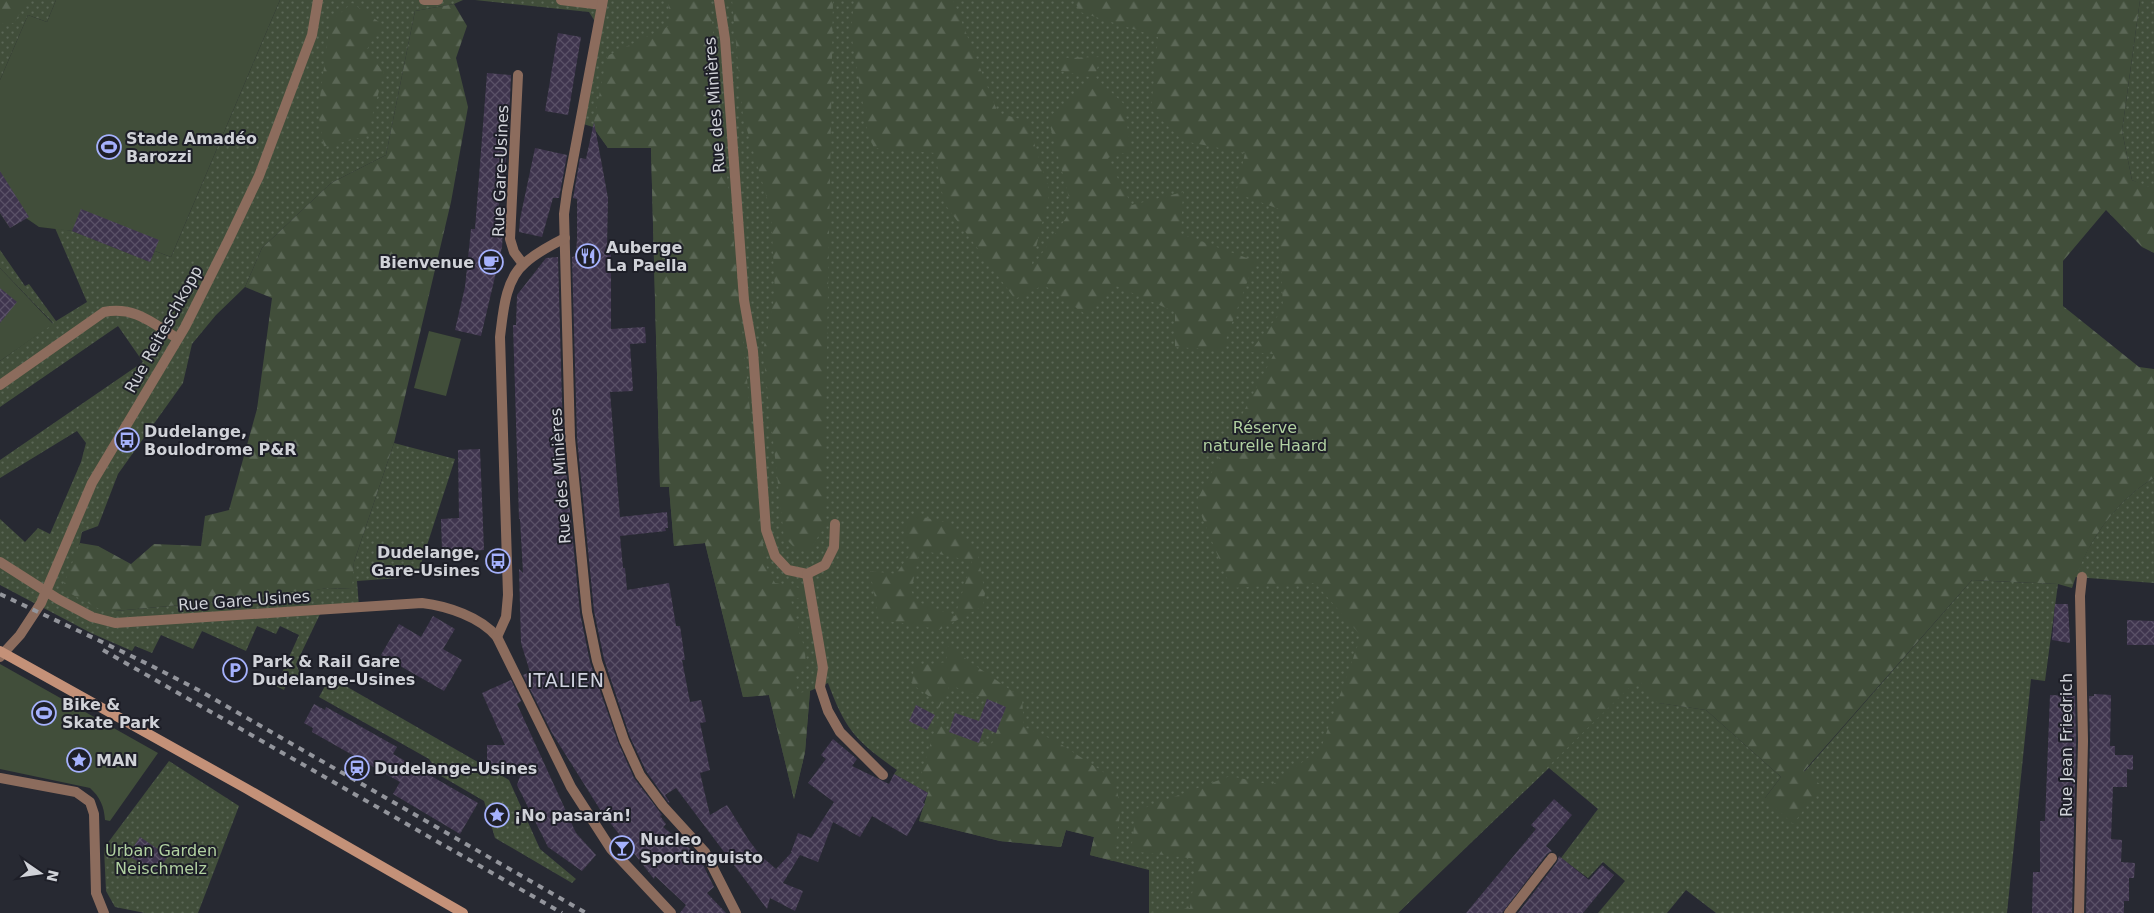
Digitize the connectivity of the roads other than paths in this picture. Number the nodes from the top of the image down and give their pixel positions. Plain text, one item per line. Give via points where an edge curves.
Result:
1 (318, 0) edge
2 (424, 0) edge
3 (438, 0) edge
4 (561, 0) edge
5 (719, 0) edge
6 (603, 3) edge
7 (518, 75) dead end
8 (565, 238) junction
9 (523, 264) junction
10 (177, 338) junction
11 (0, 385) edge
12 (835, 524) dead end
13 (0, 562) edge
14 (807, 574) junction
15 (2082, 577) dead end
16 (497, 637) junction
17 (0, 651) edge
18 (0, 657) edge
19 (883, 775) dead end
20 (0, 778) edge
21 (1552, 858) dead end
22 (104, 913) edge
23 (463, 913) edge
24 (671, 913) edge
25 (736, 913) edge
26 (1509, 913) edge
27 (2078, 913) edge

1 - 10 street, Rue Reiteschkopp via 312,35 258,176 211,277
2 - 3 street
4 - 6 street
5 - 14 street, Rue des Minières via 725,39 744,300 756,377 766,530 775,556 788,570
6 - 8 street, Rue des Minières via 567,192
7 - 9 street, Rue Gare-Usines via 510,239
8 - 9 street
8 - 25 street, Rue des Minières via 570,438 587,612 597,661 624,740 640,775 705,852
9 - 16 street via 510,287 500,337 508,594 506,617
10 - 11 street via 133,312 119,309 104,312
10 - 18 street, Rue Reiteschkopp via 104,460 41,603 20,635
12 - 14 street via 834,547 825,565
13 - 16 street, Rue Gare-Usines via 92,618 115,623 422,603 450,609 479,622
14 - 19 street via 823,668 820,687 828,711 840,732
15 - 27 street, Rue Jean Friedrich
16 - 24 street, Rue Gare-Usines via 571,787 611,848
17 - 23 main road
20 - 22 street via 76,792 90,802 94,814 96,893
21 - 26 street

